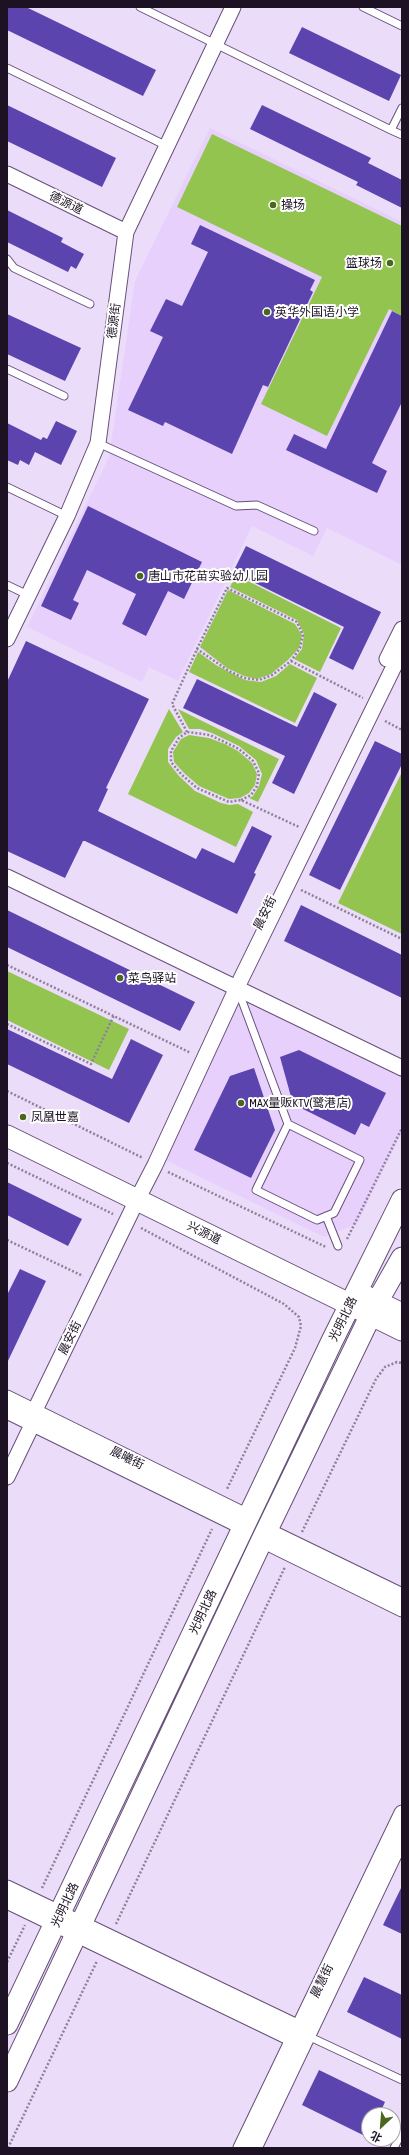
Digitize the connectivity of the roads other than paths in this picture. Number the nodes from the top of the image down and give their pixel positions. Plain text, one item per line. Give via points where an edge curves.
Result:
1 (140, 7) edge
2 (233, 7) edge
3 (363, 7) edge
4 (402, 26) edge
5 (216, 43) junction
6 (7, 68) edge
7 (402, 108) edge
8 (391, 130) junction
9 (402, 135) edge
10 (167, 146) junction
11 (7, 174) edge
12 (126, 232) junction
13 (7, 259) edge
14 (90, 304) dead end
15 (7, 369) edge
16 (64, 396) dead end
17 (98, 443) junction
18 (7, 488) edge
19 (67, 516) junction
20 (314, 531) dead end
21 (7, 585) edge
22 (28, 595) junction
23 (402, 629) edge
24 (7, 639) edge
25 (402, 650) edge
26 (7, 868) edge
27 (7, 878) edge
28 (235, 982) junction
29 (402, 1058) edge
30 (402, 1068) edge
31 (7, 1121) edge
32 (288, 1124) junction
33 (7, 1136) edge
34 (152, 1163) junction
35 (139, 1191) junction
36 (402, 1200) edge
37 (326, 1216) junction
38 (338, 1246) road end
39 (402, 1258) edge
40 (353, 1298) junction
41 (375, 1309) junction
42 (402, 1314) edge
43 (402, 1330) edge
44 (7, 1398) edge
45 (7, 1411) edge
46 (33, 1418) junction
47 (7, 1477) edge
48 (246, 1522) junction
49 (265, 1535) junction
50 (294, 1549) junction
51 (402, 1596) edge
52 (402, 1608) edge
53 (402, 1813) edge
54 (402, 1838) edge
55 (7, 1888) edge
56 (7, 1901) edge
57 (33, 1907) junction
58 (58, 1920) junction
59 (79, 1929) junction
60 (7, 2024) edge
61 (300, 2034) junction
62 (402, 2080) edge
63 (7, 2081) edge
64 (402, 2132) edge
65 (241, 2148) edge
66 (254, 2148) edge
67 (394, 2148) edge

1 - 5 lane
2 - 5 street, 德源街
3 - 4 lane
5 - 8 lane
5 - 10 street, 德源街
6 - 10 lane
7 - 8 lane
8 - 9 lane
10 - 12 street, 德源街
11 - 12 street, 德源道
12 - 17 street, 德源街
13 - 14 lane via 14,268
15 - 16 lane
17 - 19 street, 德源街
17 - 20 lane via 236,506 257,504
18 - 19 lane
19 - 22 street, 德源街
21 - 22 lane
22 - 24 street, 德源街
23 - 28 street, 晨安街
25 - 28 street, 晨安街 via 288,884
26 - 28 street
27 - 28 street
28 - 29 street
28 - 30 street
28 - 32 lane
28 - 34 street, 晨安街
28 - 34 street, 晨安街 via 197,1055
31 - 35 main road, 兴源道
32 - 37 lane via 360,1160 334,1213
32 - 37 lane via 256,1190 317,1220
33 - 35 main road, 兴源道
34 - 35 street, 晨安街
35 - 40 main road, 兴源道
35 - 46 street, 晨安街
36 - 40 main road, 光明北路
37 - 38 lane
39 - 41 main road, 光明北路
40 - 41 main road, 兴源道
40 - 48 main road, 光明北路
41 - 42 main road, 兴源道
41 - 43 main road, 兴源道
41 - 49 main road, 光明北路
44 - 46 street, 晨曦街
45 - 46 street, 晨曦街
46 - 47 street, 晨安街
46 - 48 street, 晨曦街
48 - 58 main road, 光明北路
49 - 50 street
49 - 59 main road, 光明北路
50 - 51 street
50 - 52 street
53 - 61 street, 晨慧街
54 - 61 street, 晨慧街
55 - 57 street
56 - 57 street
57 - 58 street
58 - 59 street
58 - 60 main road, 光明北路
59 - 61 street
59 - 63 main road, 光明北路
61 - 62 lane
61 - 65 street, 晨慧街
61 - 66 street, 晨慧街
64 - 67 lane

